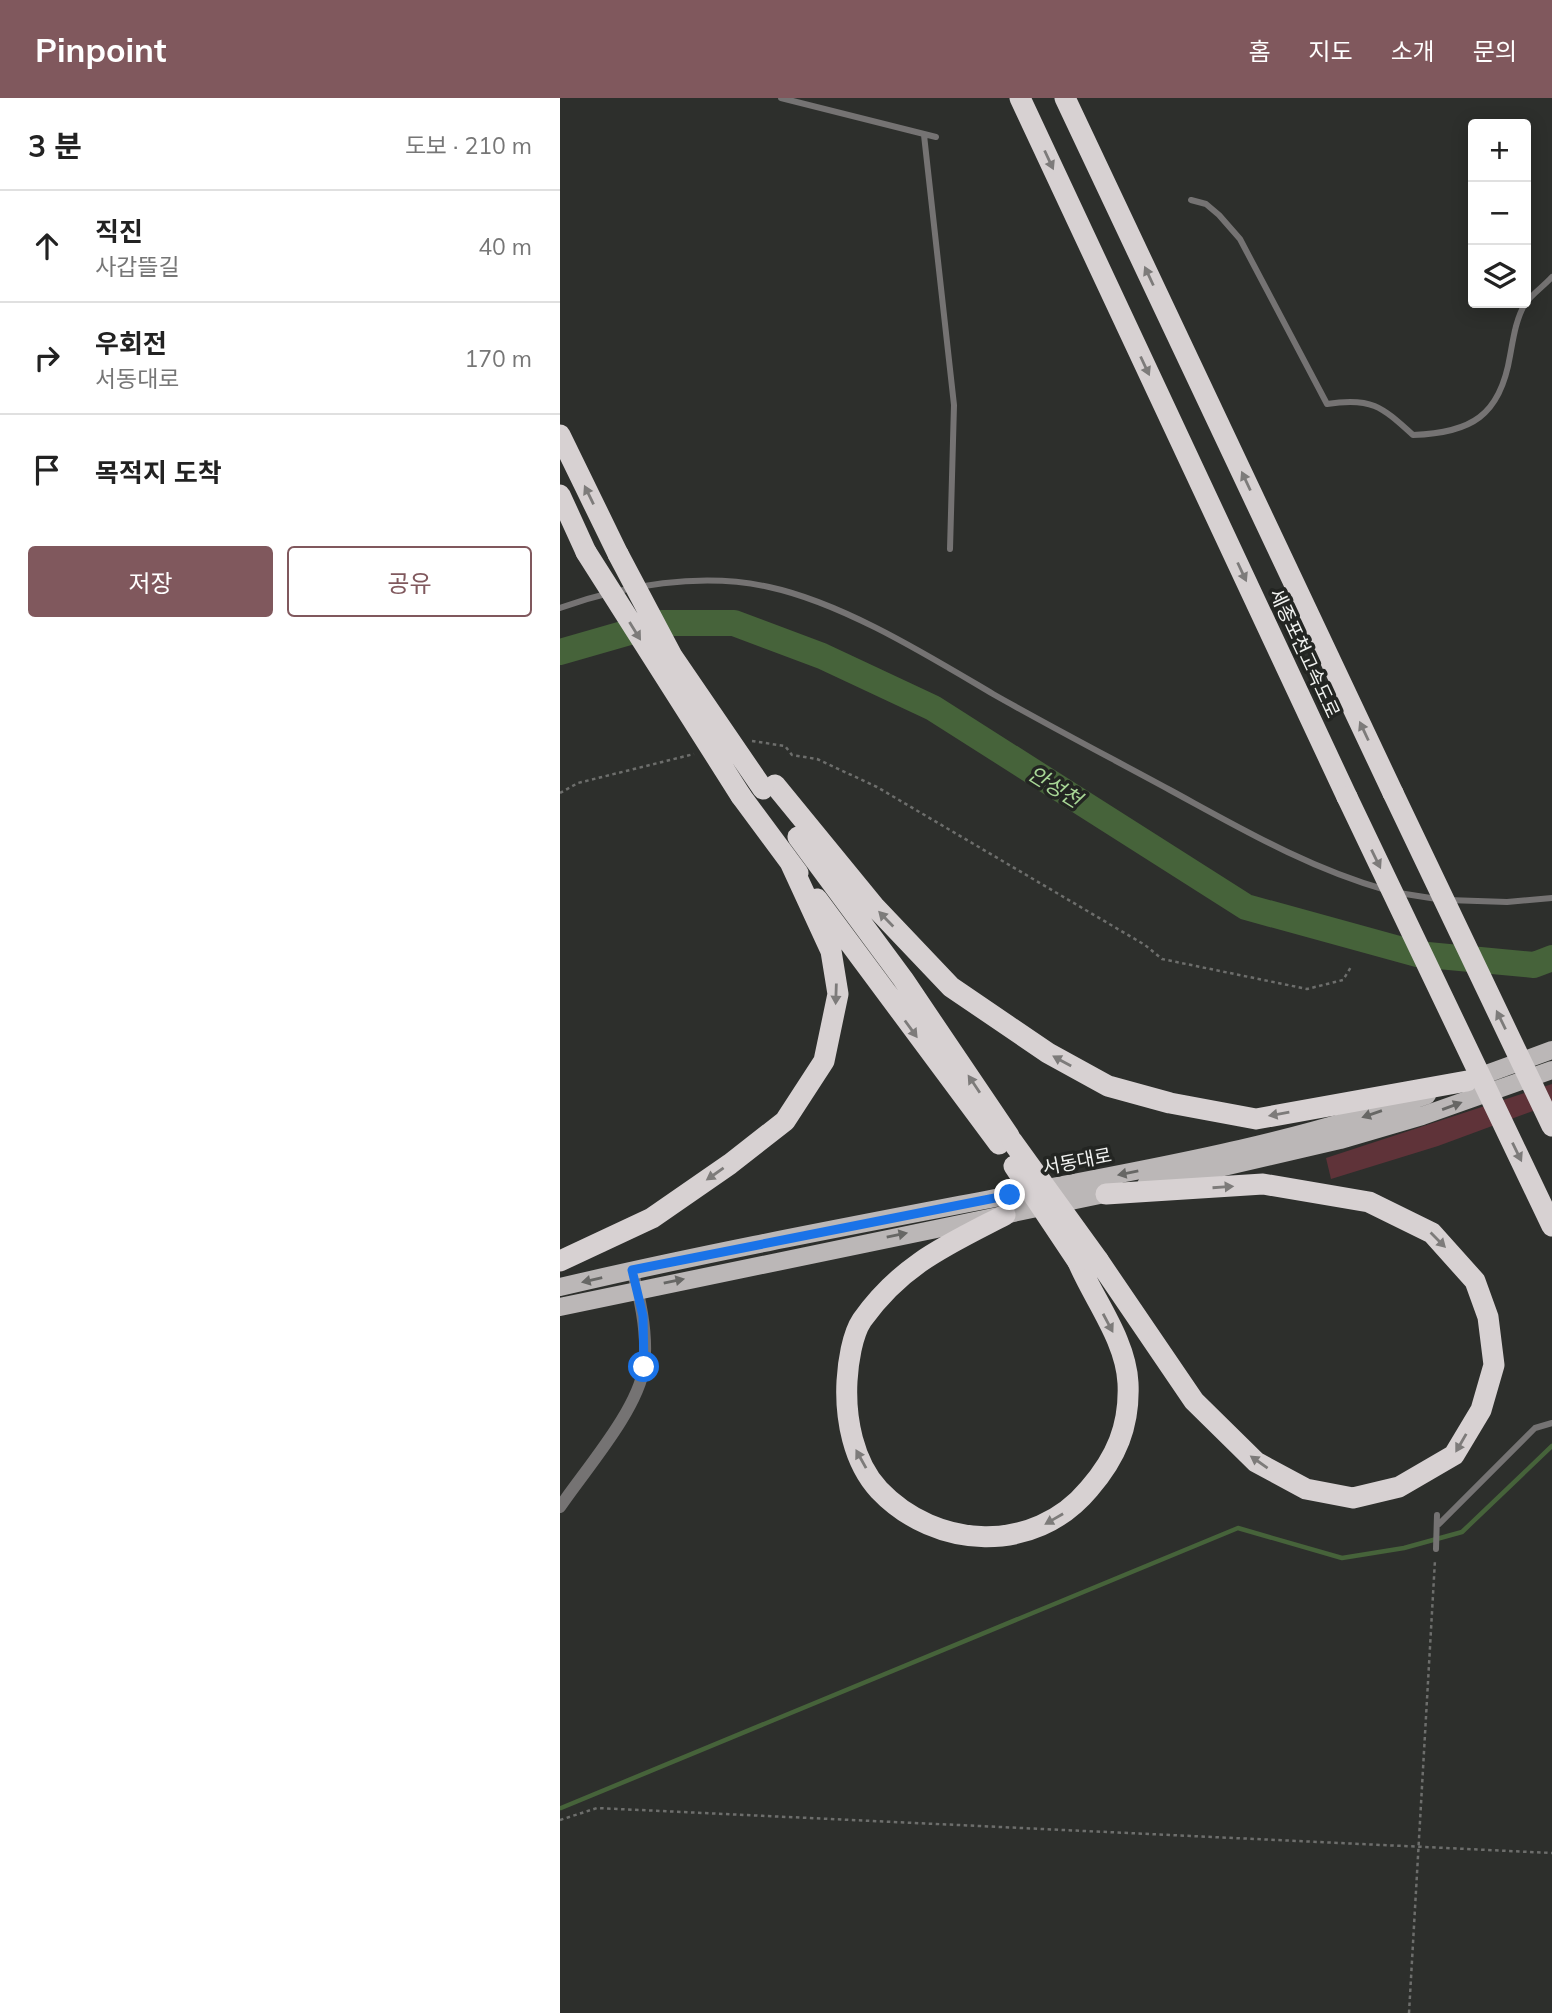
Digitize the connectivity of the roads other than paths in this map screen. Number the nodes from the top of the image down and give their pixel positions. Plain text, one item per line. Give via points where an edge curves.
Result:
1 (781, 98) edge
2 (1020, 98) edge
3 (1065, 98) edge
4 (925, 135) junction
5 (936, 138) dead end
6 (1191, 200) dead end
7 (1552, 277) edge
8 (560, 435) edge
9 (560, 495) edge
10 (950, 549) dead end
11 (560, 608) edge
12 (769, 787) junction
13 (790, 862) junction
14 (1552, 898) edge
15 (1552, 1050) edge
16 (1552, 1070) edge
17 (1467, 1081) junction
18 (1552, 1126) edge
19 (1006, 1143) junction
20 (1106, 1194) junction
21 (1005, 1215) junction
22 (1552, 1226) edge
23 (560, 1261) edge
24 (1088, 1261) junction
25 (632, 1270) junction
26 (560, 1287) edge
27 (638, 1289) junction
28 (560, 1307) edge
29 (1552, 1423) edge
30 (560, 1507) edge
31 (1437, 1515) dead end
32 (1437, 1529) junction
33 (1436, 1549) road end

1 - 4 lane
2 -> 22 highway, 세종포천고속도로, bridge
18 -> 3 highway, 세종포천고속도로, bridge
4 - 5 lane
4 - 10 lane via 954,405
6 - 7 lane via 1213,209 1240,239 1327,404 1352,400 1383,408 1413,435 1460,429 1485,416 1505,385 1524,305
12 -> 8 highway, bridge via 672,656
9 -> 13 highway, bridge via 586,552 741,796
11 - 14 lane via 635,588 708,582 768,586 826,605 936,661 1300,860 1352,880 1430,899
17 -> 12 highway via 1256,1119 1108,1086 1048,1053 951,987
19 -> 12 highway via 903,979
13 -> 19 highway
13 -> 23 highway via 831,951 838,994 824,1061 785,1121 730,1164 652,1218
15 - 17 main road, 서동대로
20 -> 16 main road, 서동대로 via 1340,1140
17 -> 25 main road, 서동대로 via 1314,1133
19 - 24 highway, bridge
20 - 21 main road, 서동대로
20 -> 24 highway via 1263,1184 1369,1202 1432,1233 1475,1281 1489,1317 1494,1365 1481,1410 1454,1455 1399,1487 1353,1498 1306,1489 1256,1462 1194,1401
24 -> 21 highway via 1128,1382 1125,1424 1110,1464 1075,1506 1039,1527 995,1538 959,1536 917,1521 878,1489 855,1450 845,1408 847,1368 860,1323 880,1297 923,1257
27 -> 21 main road, 서동대로
25 -> 26 main road, 서동대로
25 - 27 street
27 - 28 main road, 서동대로
27 - 30 street via 644,1367 633,1401
29 - 32 lane via 1535,1428
31 - 32 lane
32 - 33 lane

